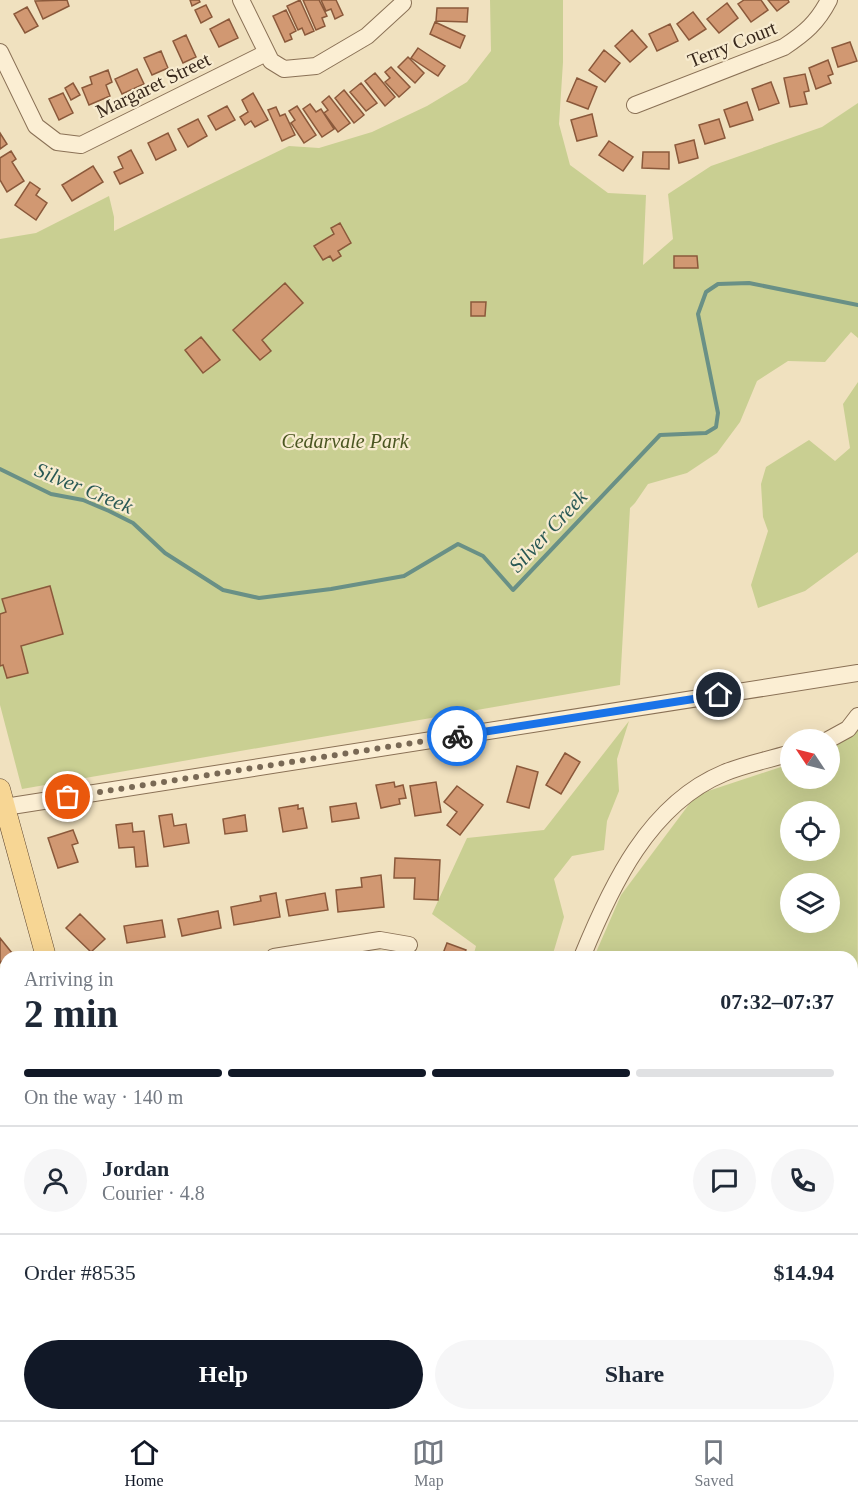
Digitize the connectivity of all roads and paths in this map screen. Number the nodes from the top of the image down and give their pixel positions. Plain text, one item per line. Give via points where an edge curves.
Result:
1 (241, 0) edge
2 (829, 0) edge
3 (403, 3) dead end
4 (0, 52) edge
5 (266, 53) junction
6 (635, 105) dead end
7 (858, 673) edge
8 (858, 716) edge
9 (840, 733) edge
10 (780, 756) edge
11 (2, 801) edge
12 (409, 945) dead end
13 (44, 951) edge
14 (311, 951) edge
15 (585, 951) edge

1 - 5 street
2 - 6 street, Terry Court via 806,33 784,47
3 - 5 street via 367,36 316,66 284,69
4 - 5 street, Margaret Street via 36,126 57,142 81,145
7 - 11 street
8 - 9 street
10 - 15 street via 724,773 694,790 663,816 613,886
11 - 13 main road
12 - 14 street via 380,940

